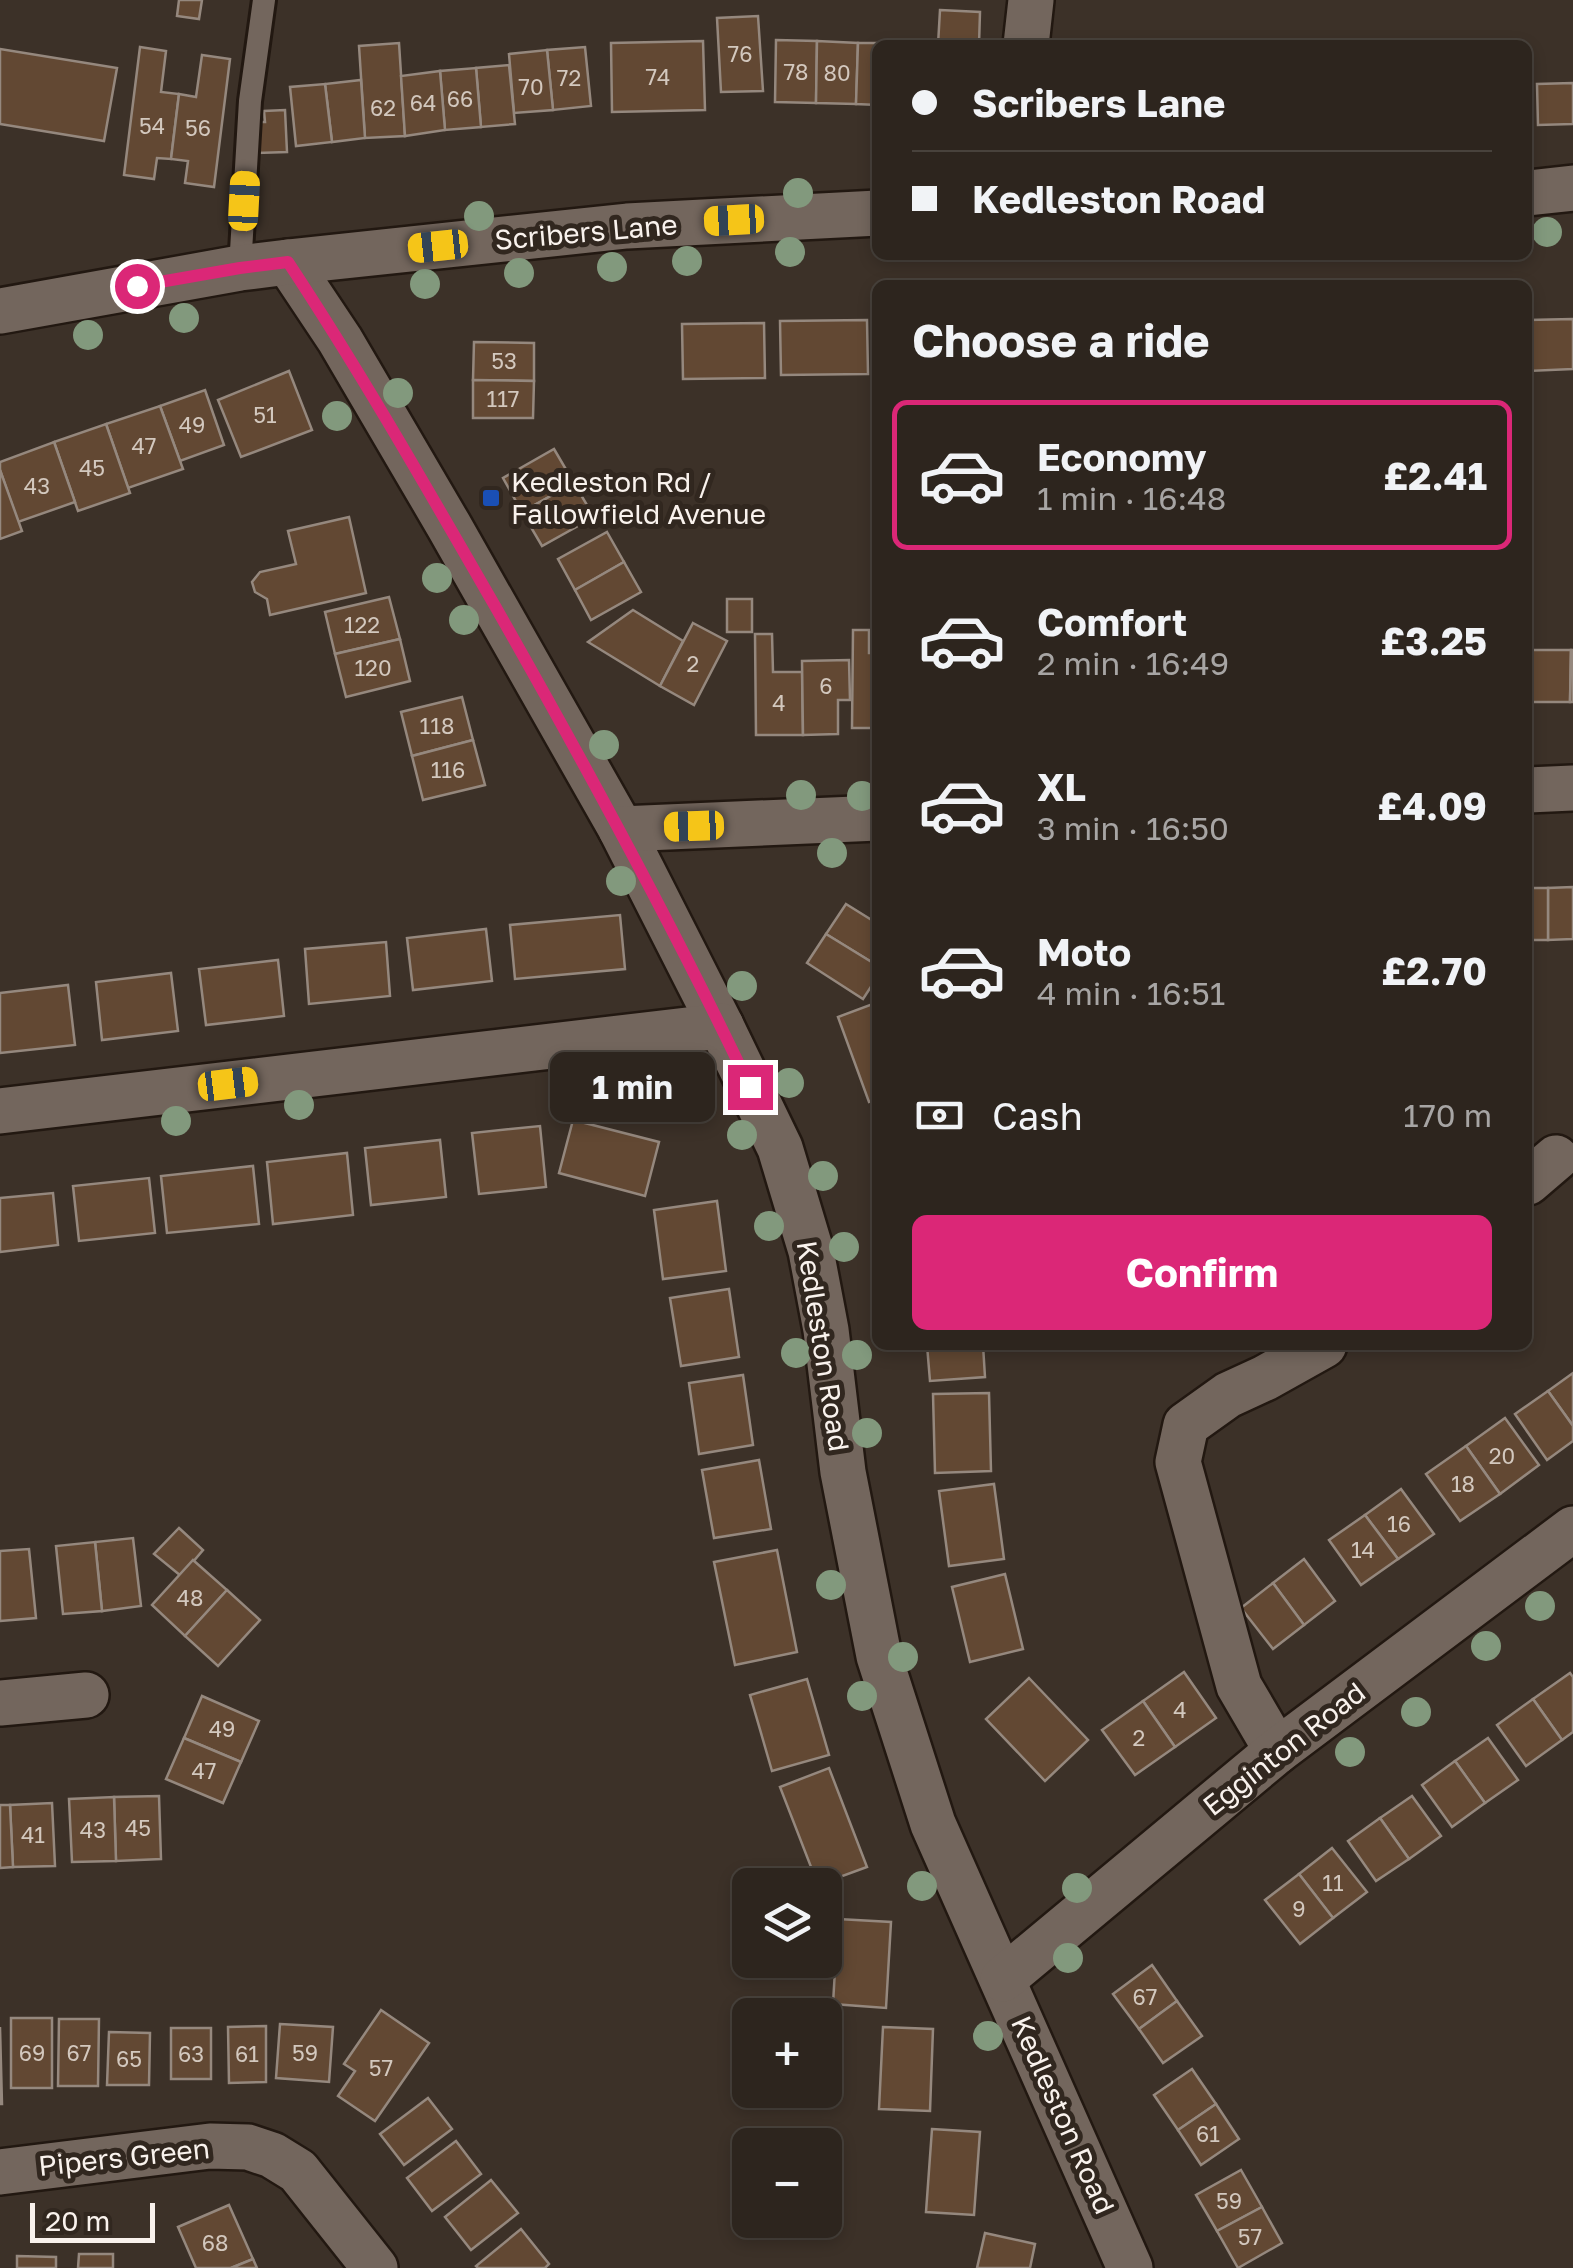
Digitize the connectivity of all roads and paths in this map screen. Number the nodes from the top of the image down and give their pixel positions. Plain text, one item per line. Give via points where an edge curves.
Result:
1 (264, 0) edge
2 (1031, 0) edge
3 (1027, 40) edge
4 (1573, 188) edge
5 (1532, 193) edge
6 (872, 213) edge
7 (288, 262) junction
8 (240, 268) junction
9 (0, 311) edge
10 (1573, 788) edge
11 (1532, 790) edge
12 (872, 818) edge
13 (621, 830) junction
14 (721, 1026) junction
15 (0, 1111) edge
16 (1315, 1350) edge
17 (1573, 1530) edge
18 (86, 1695) dead end
19 (0, 1703) edge
20 (1277, 1751) junction
21 (1003, 1979) junction
22 (0, 2172) edge
23 (375, 2268) edge
24 (1130, 2268) edge

1 - 8 lane
2 - 3 street
4 - 5 street
6 - 7 street, Scribers Lane via 626,226
7 - 8 street, Scribers Lane
7 - 13 street, Kedleston Road via 420,476
8 - 9 street, Scribers Lane
10 - 11 street
12 - 13 street
13 - 14 street, Kedleston Road
14 - 15 street
14 - 21 street, Kedleston Road via 780,1148 811,1251 843,1472 879,1656 933,1824
16 - 20 street via 1186,1425 1178,1462 1239,1686
17 - 20 street, Egginton Road
18 - 19 street
20 - 21 street, Egginton Road
21 - 24 street, Kedleston Road
22 - 23 street, Pipers Green via 248,2147 298,2171

